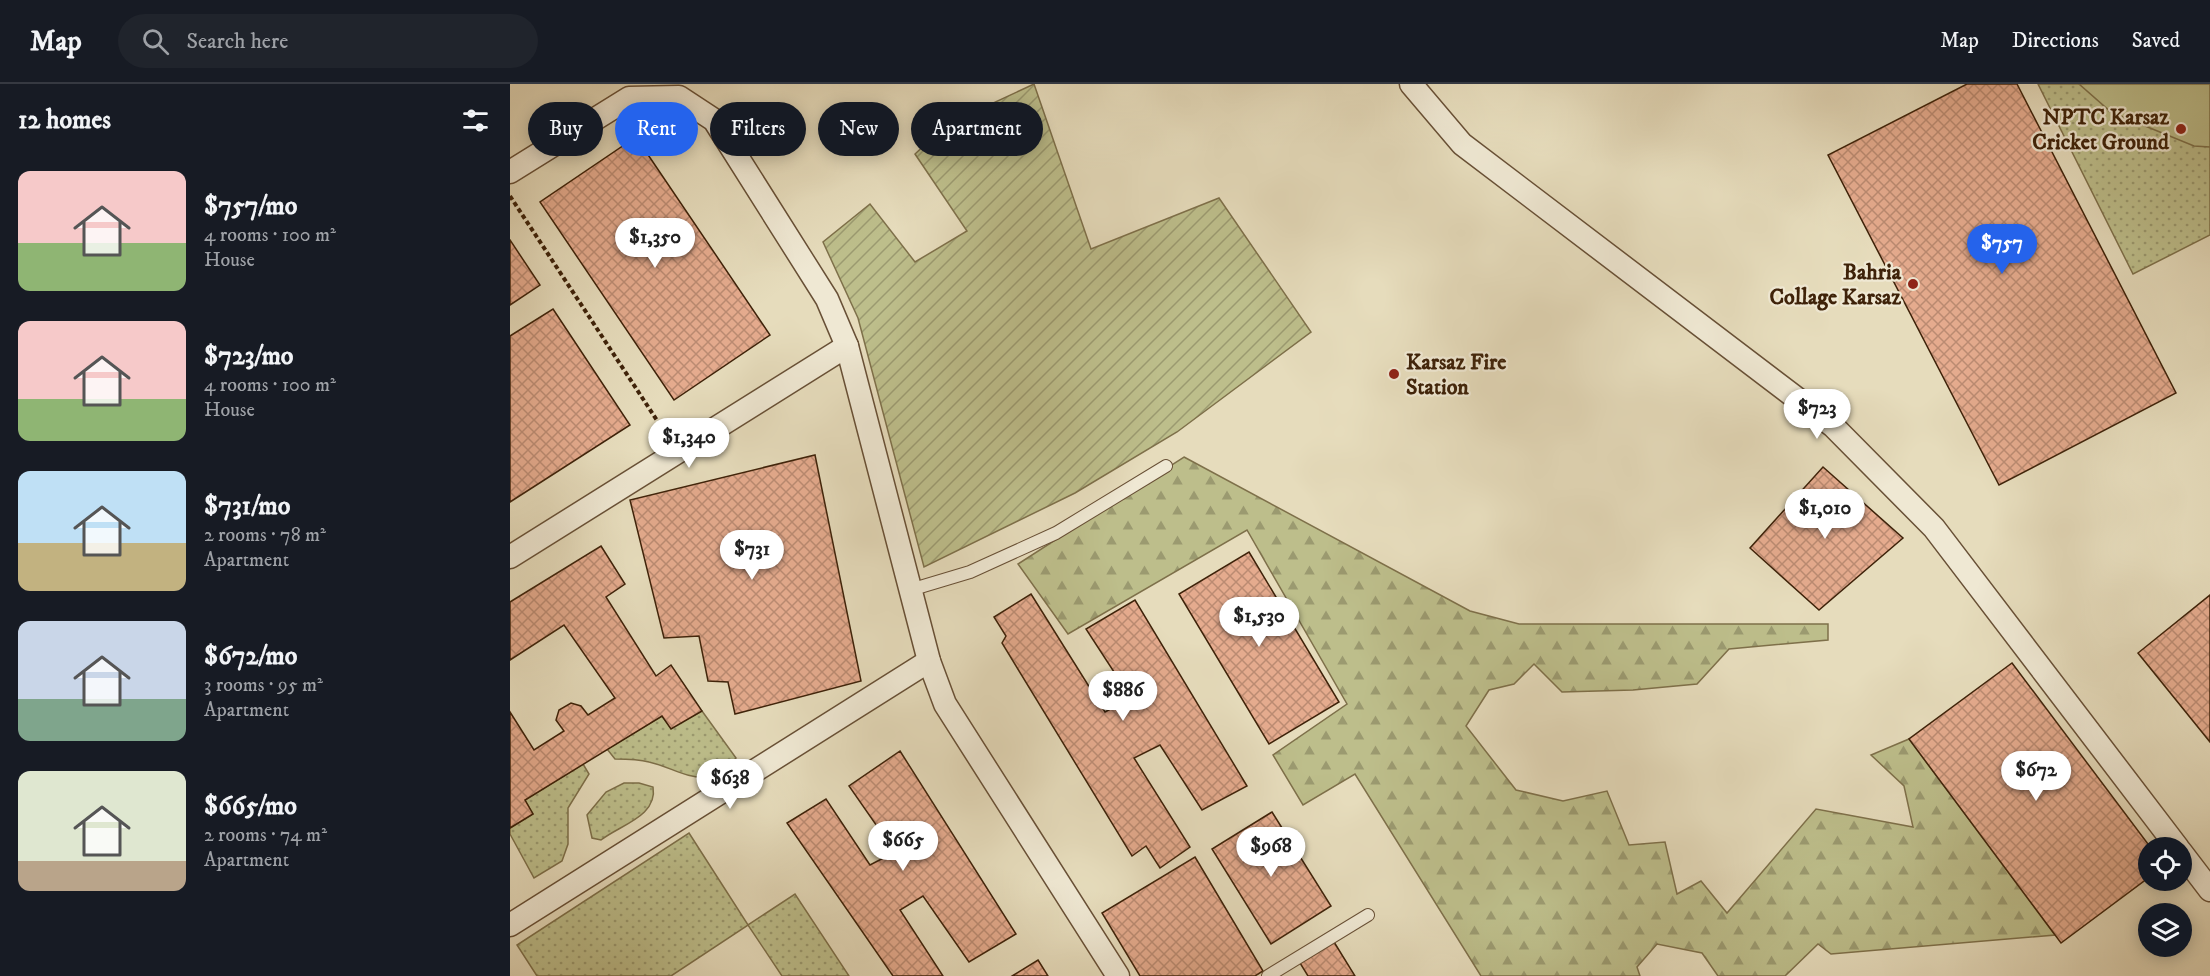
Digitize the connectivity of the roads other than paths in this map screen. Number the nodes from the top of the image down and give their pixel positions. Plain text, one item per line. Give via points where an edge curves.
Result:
1 (1411, 84) edge
2 (510, 172) edge
3 (847, 346) junction
4 (1166, 466) dead end
5 (510, 557) edge
6 (910, 590) junction
7 (929, 661) junction
8 (2170, 837) edge
9 (2192, 866) edge
10 (2210, 890) edge
11 (1368, 915) dead end
12 (510, 925) edge
13 (1118, 976) edge
14 (1268, 976) edge

1 - 8 street via 1462,144 1833,426 1934,528
2 - 3 street via 629,98 679,97 714,120 827,299
3 - 5 street
3 - 6 street
4 - 6 lane via 1056,533 970,572
6 - 7 street
7 - 12 street
7 - 13 street via 945,704
9 - 10 street
11 - 14 lane

